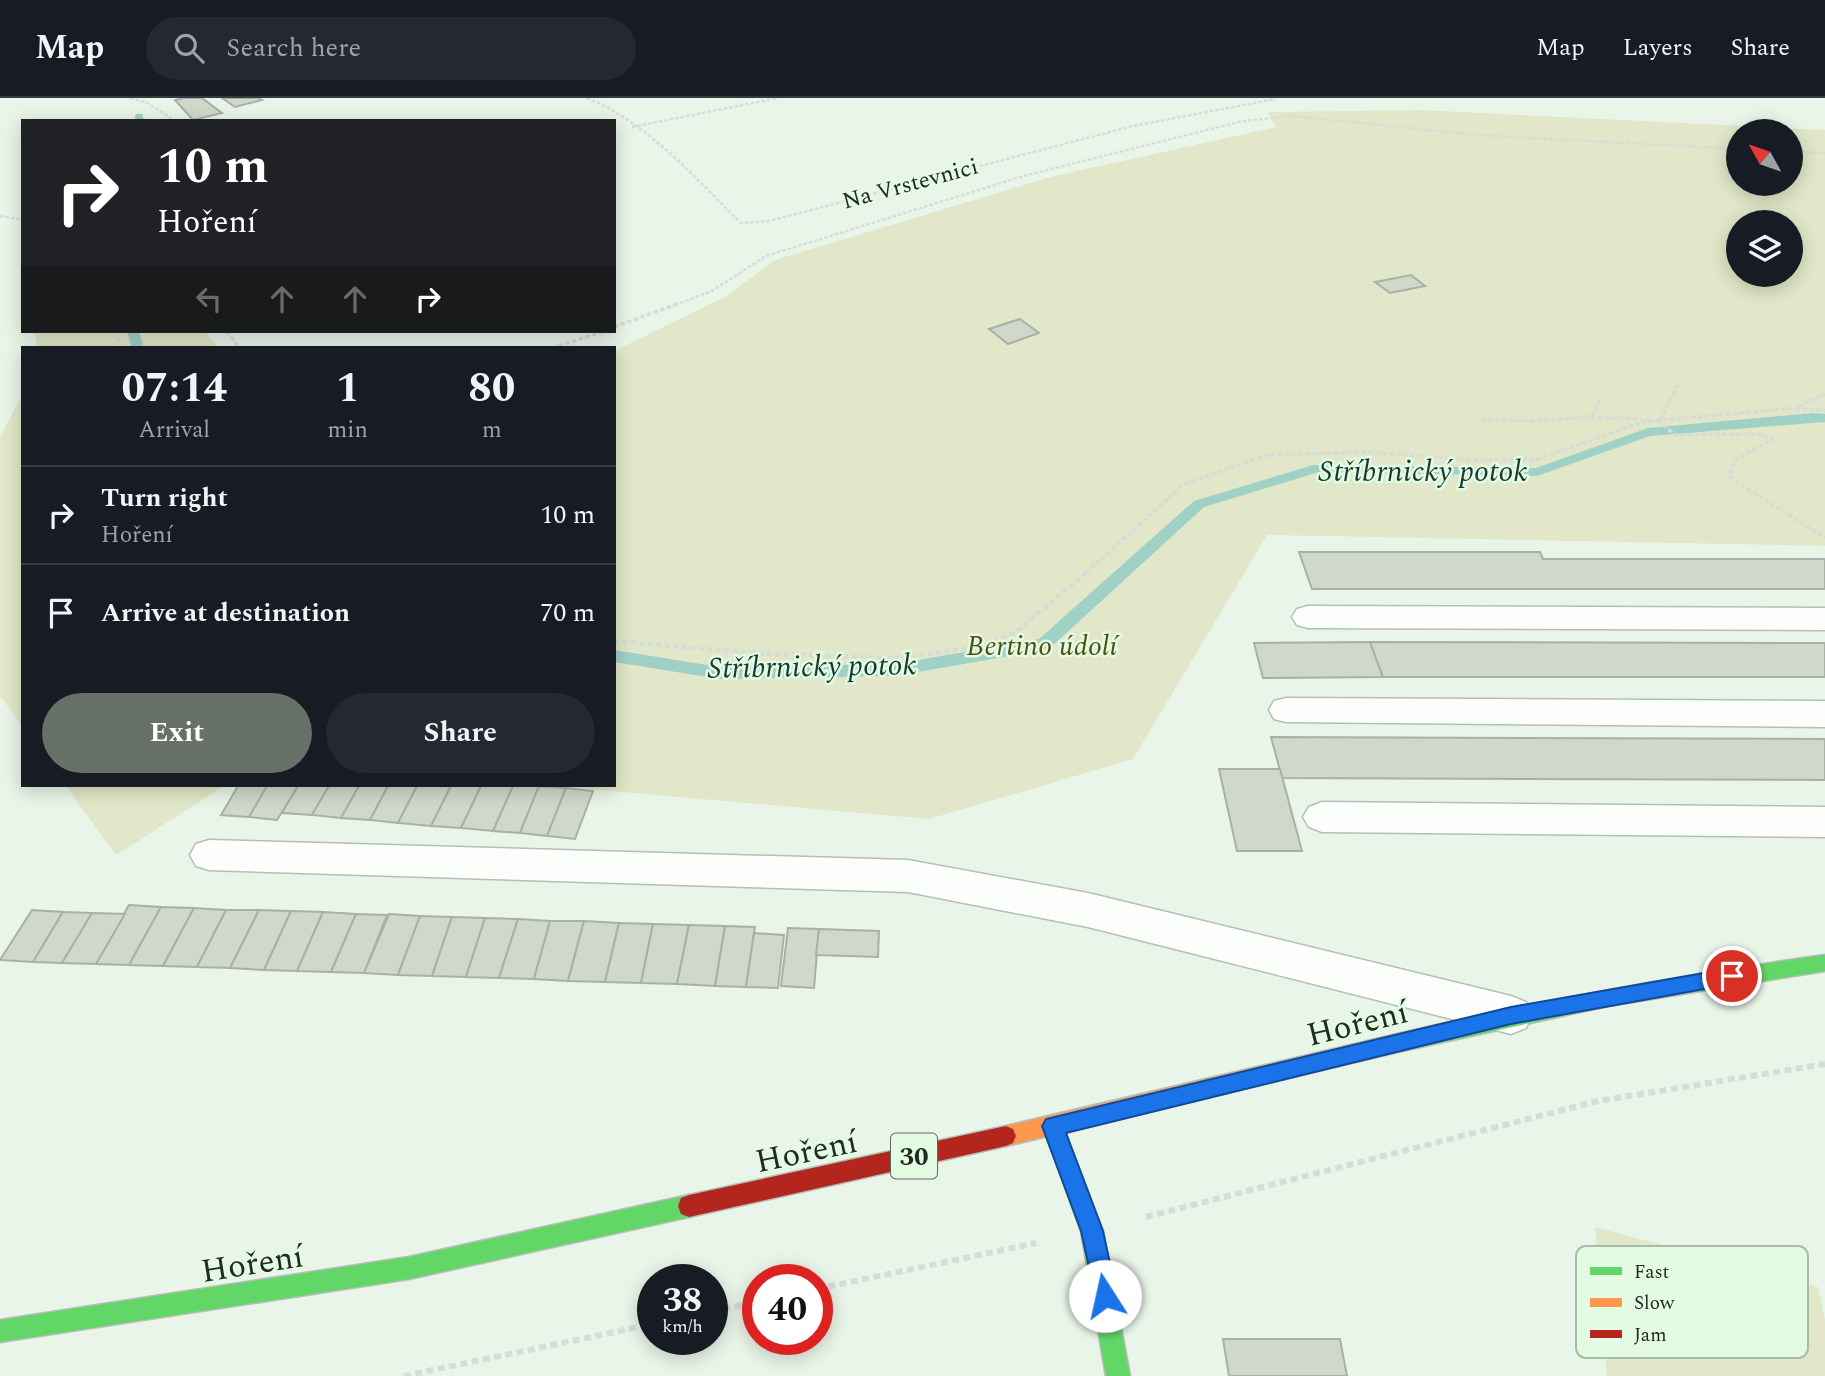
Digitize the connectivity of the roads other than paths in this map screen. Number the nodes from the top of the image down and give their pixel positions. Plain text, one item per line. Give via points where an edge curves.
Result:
1 (1308, 617) dead end
2 (1825, 619) edge
3 (1286, 710) dead end
4 (1825, 714) edge
5 (1322, 817) dead end
6 (1825, 822) edge
7 (209, 855) dead end
8 (1825, 963) edge
9 (1511, 1016) junction
10 (1053, 1126) junction
11 (0, 1331) edge
12 (1118, 1376) edge

1 - 2 lane
3 - 4 lane
5 - 6 lane
7 - 9 lane via 908,876 1088,910
8 - 9 main road, Hoření / 30 via 1708,979
9 - 10 main road, Hoření / 30
10 - 11 main road, Hoření / 30 via 409,1268
10 - 12 main road via 1092,1231

